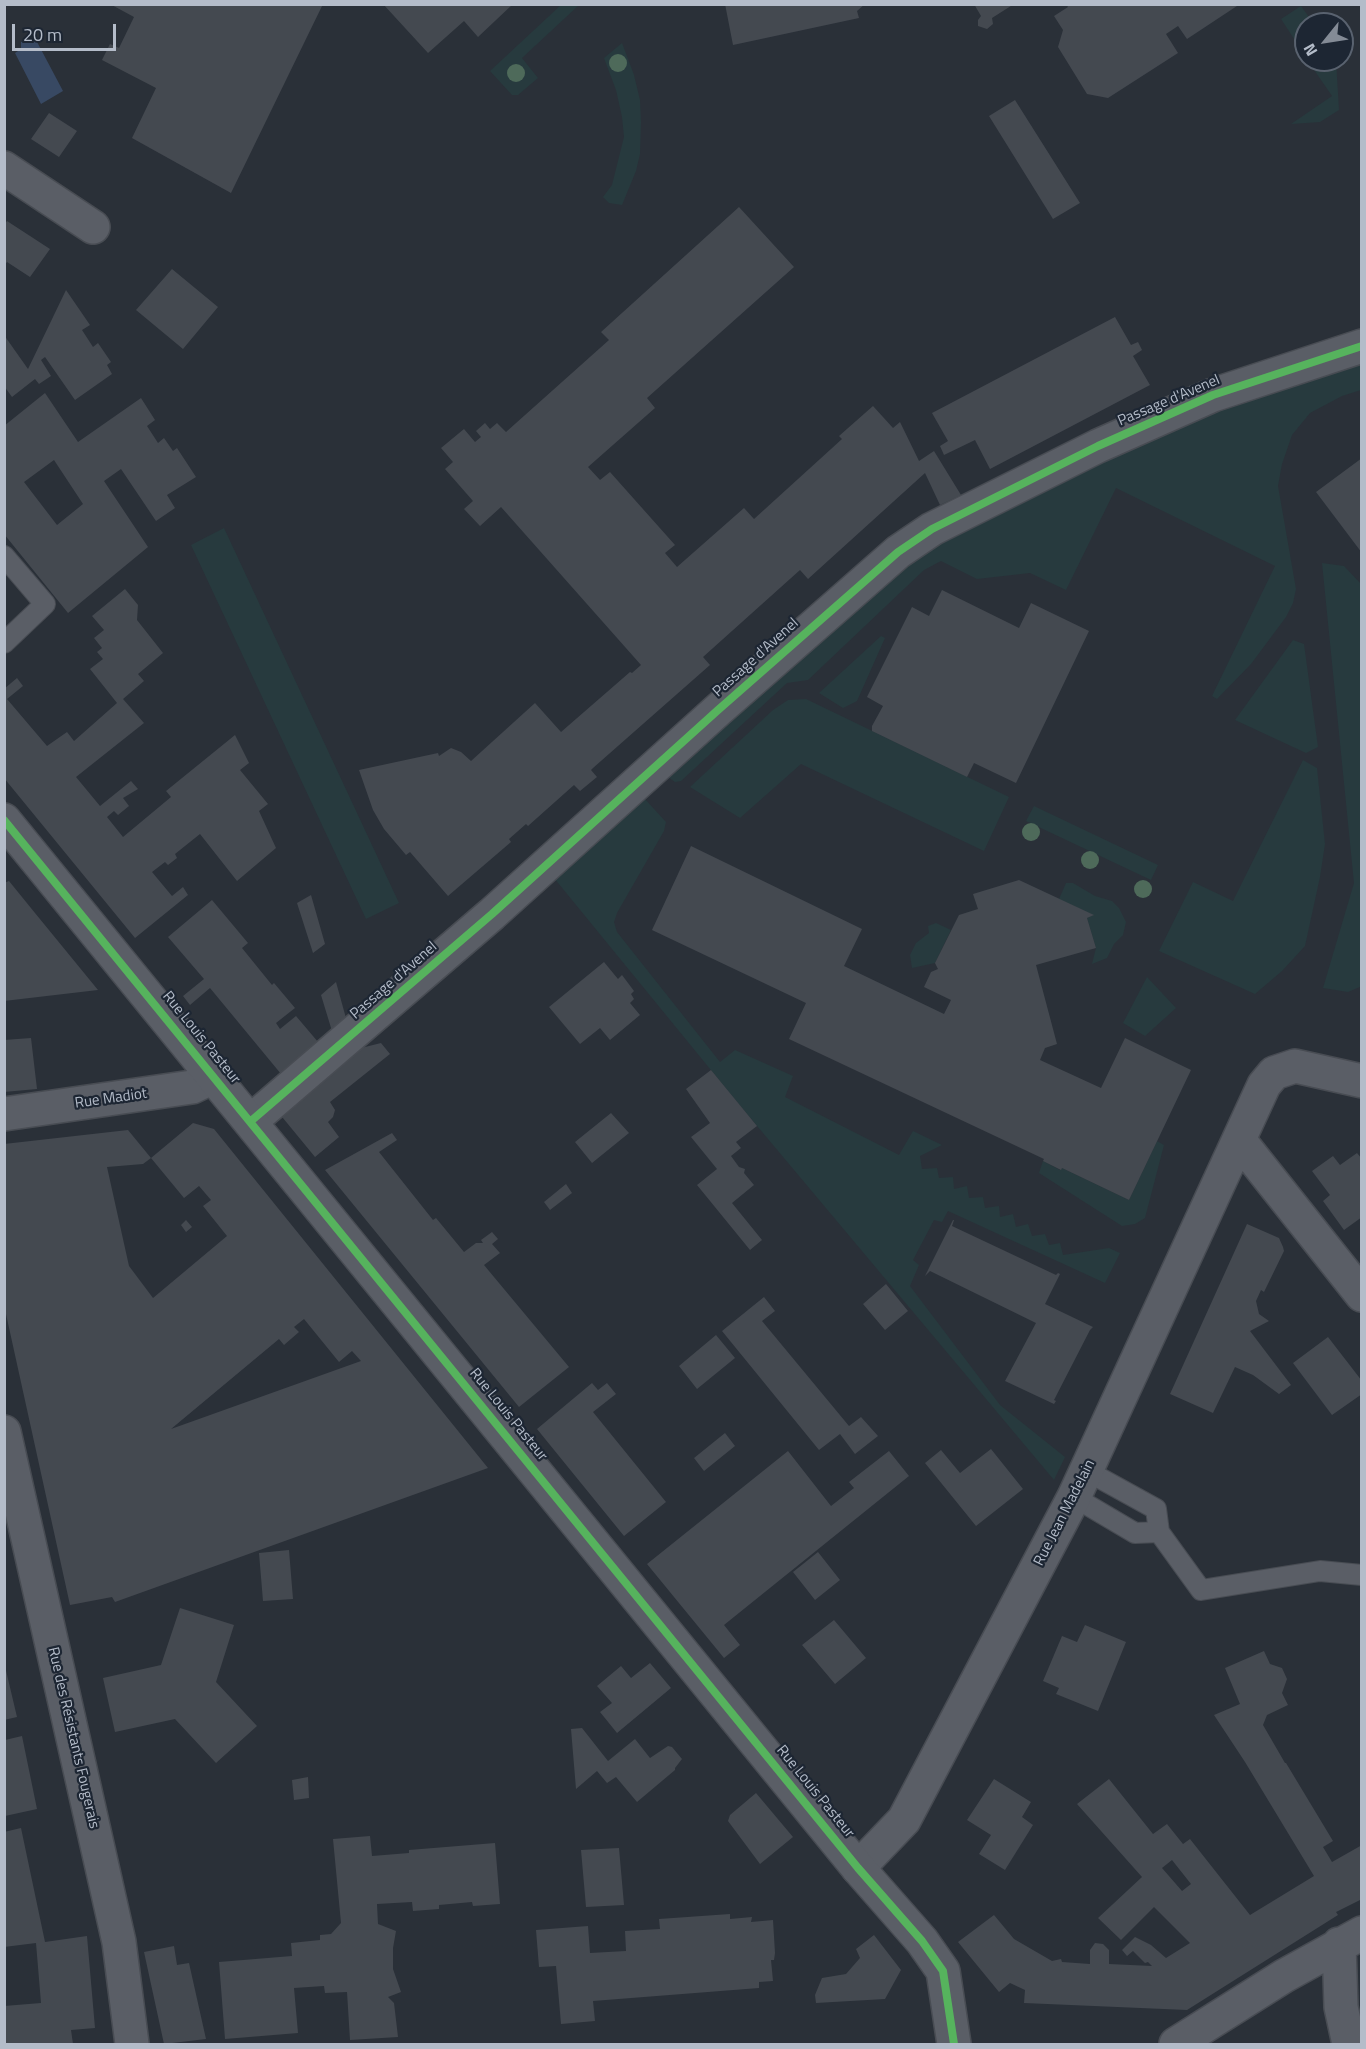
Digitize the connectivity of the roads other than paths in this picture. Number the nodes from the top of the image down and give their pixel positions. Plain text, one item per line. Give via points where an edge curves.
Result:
1 (4, 168) edge
2 (93, 226) dead end
3 (1362, 346) edge
4 (4, 556) edge
5 (4, 643) edge
6 (4, 820) edge
7 (215, 1077) junction
8 (1362, 1081) edge
9 (4, 1114) edge
10 (251, 1121) junction
11 (1239, 1140) junction
12 (1362, 1295) edge
13 (4, 1432) edge
14 (1081, 1484) junction
15 (1159, 1532) junction
16 (1362, 1575) edge
17 (858, 1868) junction
18 (1350, 1938) edge
19 (132, 2044) edge
20 (954, 2044) edge
21 (1176, 2044) edge
22 (1349, 2044) edge

1 - 2 street
3 - 10 street, Passage d'Avenel via 1213,395 1098,446 932,530 898,552 492,914
4 - 5 lane via 45,604
6 - 7 street, Rue Louis Pasteur
7 - 9 street, Rue Madiot via 192,1088
7 - 10 street, Rue Louis Pasteur
8 - 11 street, Rue Jean Madelain via 1295,1066 1274,1073 1264,1085
10 - 17 street, Rue Louis Pasteur
11 - 12 street
11 - 14 street, Rue Jean Madelain
13 - 19 street, Rue des Résistants Fougerais via 118,1942
14 - 15 lane via 1135,1533
14 - 15 lane via 1156,1509
14 - 17 street, Rue Jean Madelain via 904,1820
15 - 16 lane via 1201,1590 1320,1571
17 - 20 street, Rue Louis Pasteur via 943,1971
18 - 21 street
18 - 22 street via 1341,2007

